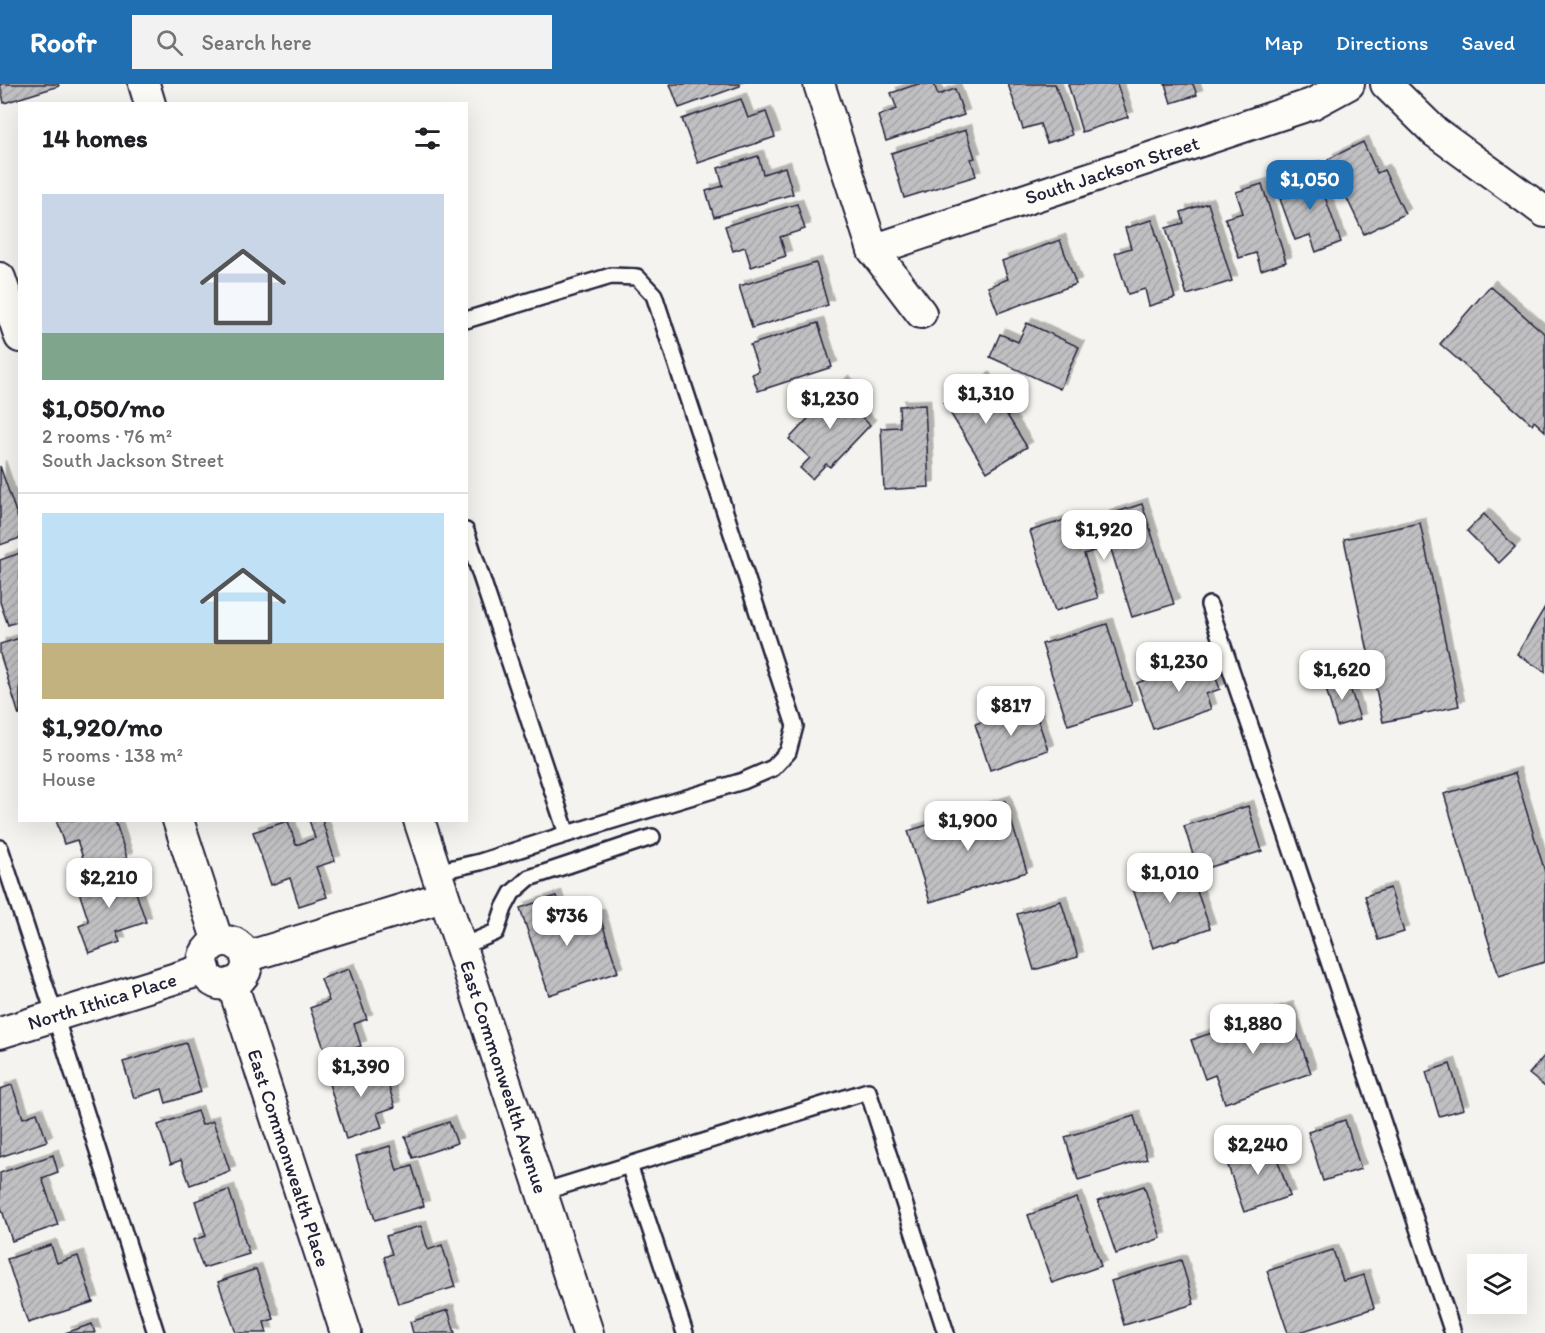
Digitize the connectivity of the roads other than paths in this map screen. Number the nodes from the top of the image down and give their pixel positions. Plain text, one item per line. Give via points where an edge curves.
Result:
1 (144, 84) edge
2 (819, 84) edge
3 (1349, 84) edge
4 (1386, 84) edge
5 (149, 102) edge
6 (1545, 212) edge
7 (873, 250) junction
8 (0, 278) edge
9 (921, 313) dead end
10 (468, 319) edge
11 (18, 331) edge
12 (468, 537) edge
13 (1209, 605) dead end
14 (179, 822) edge
15 (420, 822) edge
16 (567, 834) junction
17 (652, 837) dead end
18 (0, 848) edge
19 (440, 884) junction
20 (218, 942) junction
21 (461, 947) junction
22 (204, 969) junction
23 (239, 970) junction
24 (55, 1016) junction
25 (0, 1033) edge
26 (629, 1165) junction
27 (542, 1192) junction
28 (156, 1333) edge
29 (346, 1333) edge
30 (588, 1333) edge
31 (685, 1333) edge
32 (946, 1333) edge
33 (1453, 1333) edge

1 - 5 street
2 - 7 street
3 - 7 street, South Jackson Street via 1312,104
4 - 6 street via 1435,132
7 - 9 street
8 - 11 street
10 - 16 lane via 611,276 637,277 654,295 795,726 788,752 773,768
12 - 16 lane
13 - 33 lane
14 - 20 street
15 - 19 street, East Commonwealth Avenue
16 - 19 lane via 480,862
17 - 21 lane via 529,878 512,893 496,932
18 - 24 lane
19 - 21 street, East Commonwealth Avenue
19 - 23 street
20 - 22 street via 207,951
20 - 23 street via 238,946
21 - 27 street, East Commonwealth Avenue
22 - 23 street via 210,978 223,984
22 - 24 street, North Ithica Place
23 - 29 street, East Commonwealth Place
24 - 25 street, North Ithica Place
24 - 28 lane
26 - 27 lane
26 - 31 lane
26 - 32 lane via 868,1091
27 - 30 street, East Commonwealth Avenue

